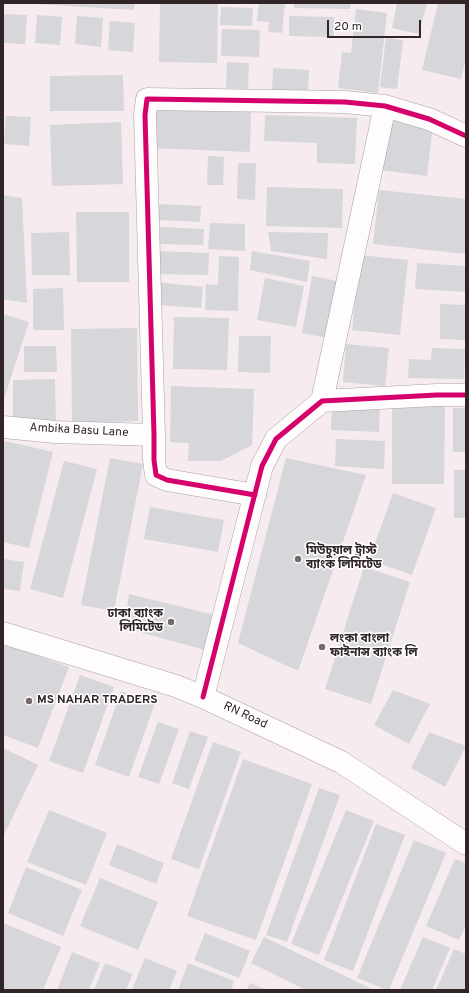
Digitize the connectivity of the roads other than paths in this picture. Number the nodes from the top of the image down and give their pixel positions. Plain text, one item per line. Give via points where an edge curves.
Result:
1 (385, 106) junction
2 (466, 136) edge
3 (466, 396) edge
4 (322, 401) junction
5 (3, 427) edge
6 (154, 435) junction
7 (255, 495) junction
8 (3, 633) edge
9 (204, 697) junction
10 (466, 844) edge

1 - 2 main road via 429,119
1 - 4 main road
1 - 6 main road via 345,102 147,99 145,115
3 - 4 main road via 437,395
4 - 7 main road via 276,439 262,466
5 - 6 main road, Ambika Basu Lane via 55,432
6 - 7 main road via 156,475 167,480
7 - 9 main road
8 - 9 main road, RN Road
9 - 10 main road, RN Road via 341,762

